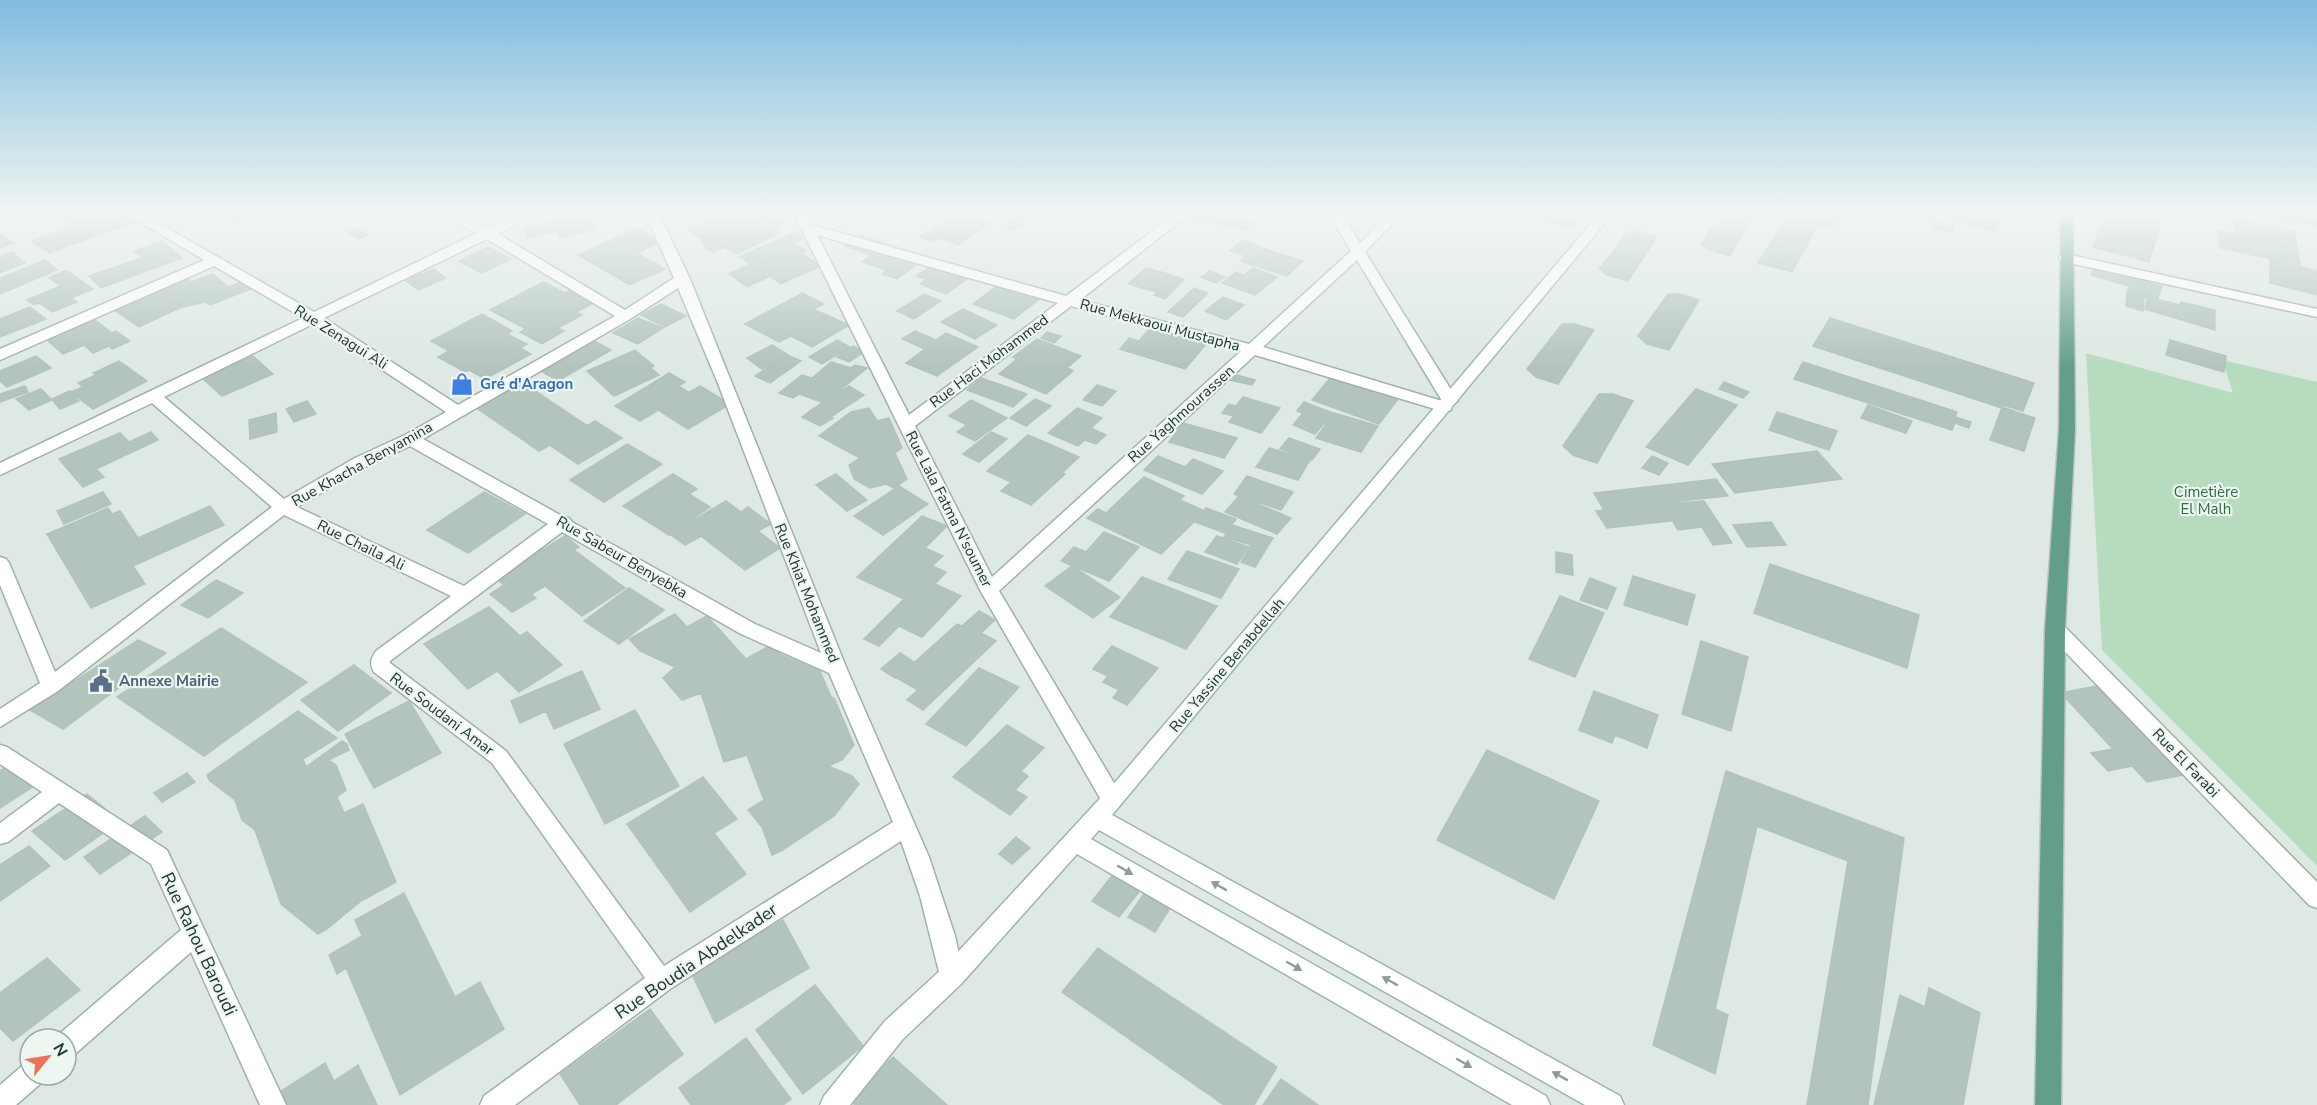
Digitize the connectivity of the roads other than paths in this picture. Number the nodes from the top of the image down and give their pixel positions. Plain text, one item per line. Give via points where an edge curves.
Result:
1 (208, 264) edge
2 (218, 264) edge
3 (423, 264) edge
4 (538, 264) edge
5 (676, 264) edge
6 (825, 264) edge
7 (947, 264) edge
8 (1118, 264) edge
9 (1345, 264) edge
10 (1365, 264) edge
11 (1565, 264) edge
12 (2066, 264) edge
13 (2091, 264) edge
14 (683, 279) junction
15 (1068, 301) junction
16 (2317, 313) edge
17 (625, 316) junction
18 (312, 317) junction
19 (1252, 349) junction
20 (0, 355) edge
21 (152, 395) junction
22 (1448, 404) junction
23 (456, 411) junction
24 (907, 424) junction
25 (411, 439) junction
26 (0, 470) edge
27 (283, 507) junction
28 (563, 522) junction
29 (0, 562) edge
30 (989, 590) junction
31 (465, 595) junction
32 (2055, 629) junction
33 (836, 668) junction
34 (51, 686) junction
35 (0, 719) edge
36 (0, 753) edge
37 (58, 791) junction
38 (1104, 808) junction
39 (906, 826) junction
40 (0, 835) edge
41 (1074, 841) junction
42 (2317, 898) edge
43 (194, 934) junction
44 (952, 976) junction
45 (661, 981) junction
46 (78, 1035) edge
47 (18, 1086) edge
48 (0, 1102) edge
49 (273, 1105) edge
50 (493, 1105) edge
51 (833, 1105) edge
52 (1537, 1105) edge
53 (1611, 1105) edge
54 (2048, 1105) edge

1 - 20 street
2 - 18 street, Rue Zenagui Ali
3 - 18 street
4 - 17 street
5 - 14 street, Rue Khiat Mohammed
6 - 24 street, Rue Lala Fatma N'soumer
7 - 15 street, Rue Mekkaoui Mustapha
8 - 15 street, Rue Haci Mohammed
9 - 19 street, Rue Yaghmourassen
10 - 22 street
11 - 22 street, Rue Yassine Benabdellah
12 - 32 main road via 2067,429
13 - 16 street
14 - 17 street, Rue Khacha Benyamina
14 - 33 street, Rue Khiat Mohammed
15 - 19 street, Rue Mekkaoui Mustapha
15 - 24 street, Rue Haci Mohammed
17 - 23 street, Rue Khacha Benyamina
18 - 21 street
18 - 23 street, Rue Zenagui Ali
19 - 22 street, Rue Mekkaoui Mustapha
19 - 30 street, Rue Yaghmourassen
21 - 26 street
21 - 27 street, Rue Chaila Ali
22 - 38 street, Rue Yassine Benabdellah
23 - 25 street, Rue Khacha Benyamina
24 - 30 street, Rue Lala Fatma N'soumer
25 - 27 street, Rue Khacha Benyamina via 361,462
25 - 28 street, Rue Sabeur Benyebka
27 - 31 street, Rue Chaila Ali
27 - 34 street, Rue Khacha Benyamina
28 - 31 street, Rue Soudani Amar
28 - 33 street, Rue Sabeur Benyebka via 748,629
29 - 34 street
30 - 38 street, Rue Lala Fatma N'soumer
31 - 45 street, Rue Soudani Amar via 383,656 381,667 499,758
32 - 42 street, Rue El Farabi
32 - 54 main road
33 - 39 street, Rue Khiat Mohammed
34 - 35 street, Rue Khacha Benyamina
36 - 37 street, Rue Rahou Baroudi
37 - 40 street
37 - 43 street, Rue Rahou Baroudi via 159,857
38 - 41 street, Rue Yassine Benabdellah
53 -> 38 street
39 - 44 street, Rue Khiat Mohammed via 945,934
39 - 45 street, Rue Boudia Abdelkader
41 - 44 street, Rue Yassine Benabdellah
41 -> 52 street
43 - 46 street
43 - 49 street, Rue Rahou Baroudi
44 - 51 street, Rue Yassine Benabdellah via 894,1030
45 - 50 street, Rue Boudia Abdelkader
47 - 48 street

